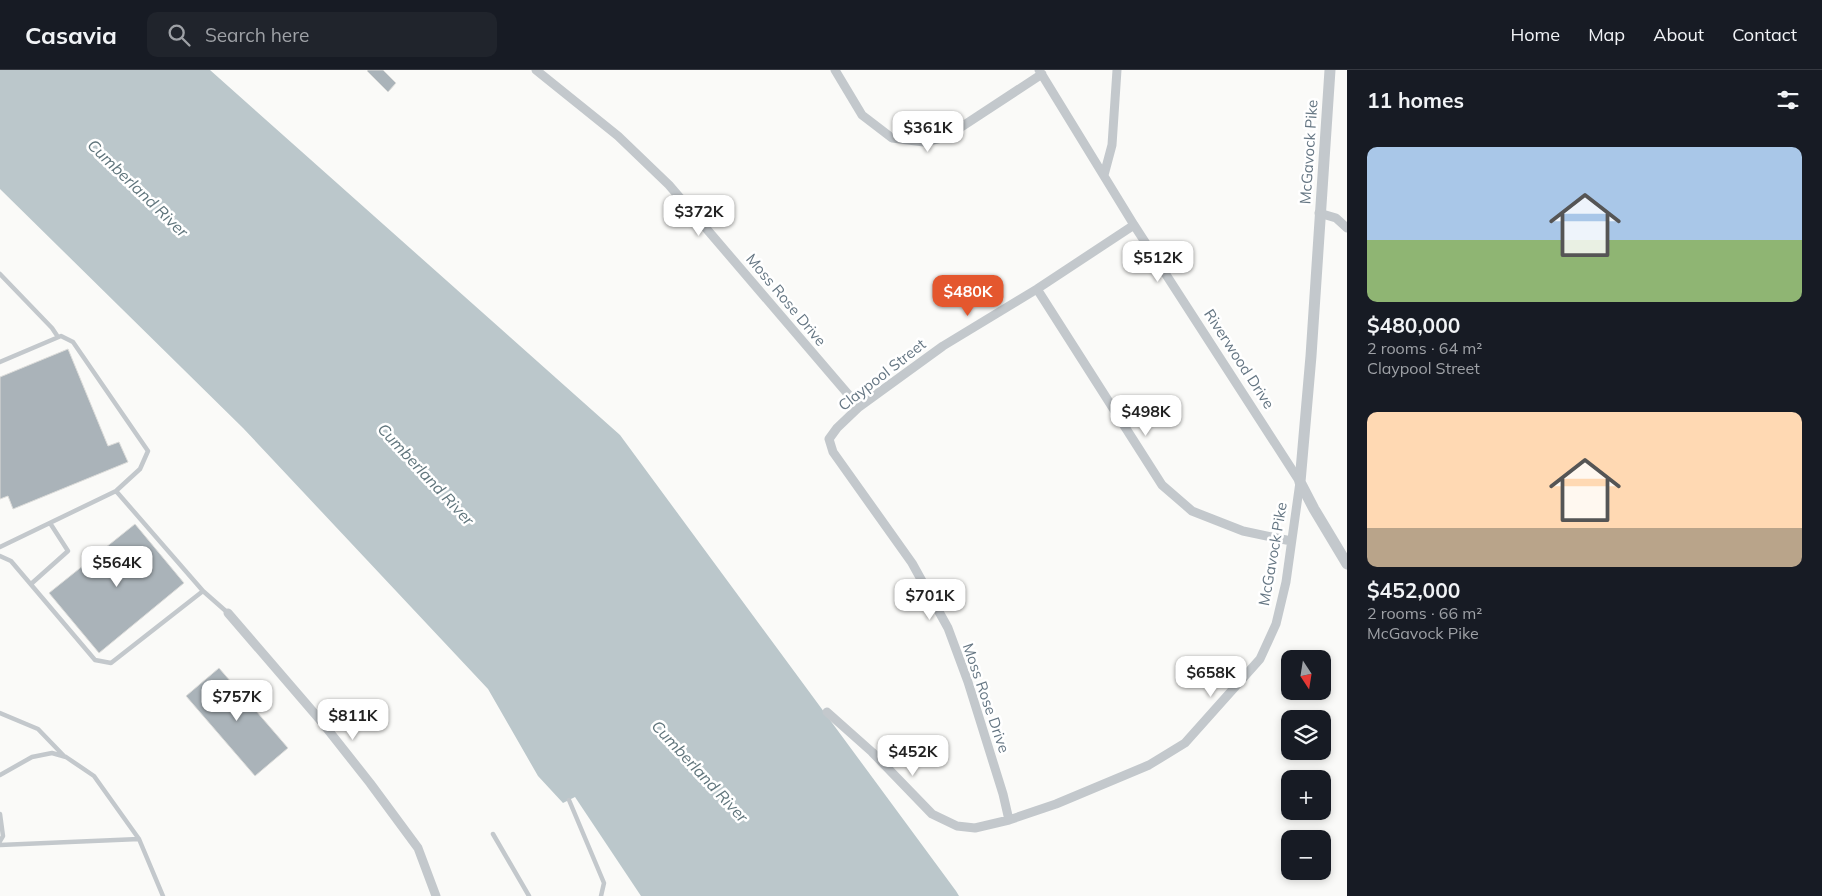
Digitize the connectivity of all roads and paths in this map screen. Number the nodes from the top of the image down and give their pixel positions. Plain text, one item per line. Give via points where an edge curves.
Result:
1 (536, 70) edge
2 (835, 70) edge
3 (1117, 70) edge
4 (1330, 70) edge
5 (1040, 72) edge
6 (1104, 175) junction
7 (1319, 213) junction
8 (1134, 225) junction
9 (1347, 228) edge
10 (0, 274) edge
11 (1037, 289) junction
12 (58, 337) junction
13 (0, 362) edge
14 (859, 407) junction
15 (829, 439) joint
16 (1300, 482) junction
17 (116, 491) junction
18 (50, 523) junction
19 (1291, 541) junction
20 (0, 547) edge
21 (0, 556) edge
22 (1347, 564) edge
23 (31, 584) junction
24 (204, 592) junction
25 (228, 613) joint
26 (828, 712) dead end
27 (0, 714) edge
28 (66, 757) junction
29 (0, 775) edge
30 (569, 800) dead end
31 (0, 814) edge
32 (1009, 820) junction
33 (493, 834) dead end
34 (139, 839) junction
35 (0, 843) edge
36 (163, 896) edge
37 (436, 896) edge
38 (529, 896) edge
39 (601, 896) edge

1 - 14 street, Moss Rose Drive via 618,136 669,185
2 - 5 street via 862,115 892,138 924,142 946,137
3 - 6 street via 1112,145
4 - 7 street, McGavock Pike
5 - 6 street, Riverwood Drive
6 - 8 street, Riverwood Drive
7 - 9 street via 1336,218
7 - 16 street, McGavock Pike
8 - 11 street, Claypool Street
8 - 16 street, Riverwood Drive
10 - 12 lane
11 - 14 street, Claypool Street via 943,346
11 - 19 street via 1162,485 1192,511 1243,531
12 - 13 lane
12 - 17 lane via 73,342 148,452 140,468
14 - 15 street, Claypool Street
15 - 32 street, Moss Rose Drive via 833,452 912,564 948,628 971,692
16 - 19 street, McGavock Pike
16 - 22 street, Riverwood Drive
17 - 18 lane
17 - 24 lane
18 - 20 lane
18 - 23 lane via 68,551
19 - 32 street, McGavock Pike via 1276,624 1260,659 1185,743 1149,766
21 - 23 lane via 11,561
23 - 24 lane via 95,660 111,663
24 - 25 lane
25 - 37 street via 370,782 418,848
26 - 32 street, McGavock Pike via 932,814 957,826 975,828
27 - 28 lane via 38,729
28 - 29 lane via 52,753 32,757
28 - 34 lane via 94,776
30 - 39 lane via 604,883
31 - 35 lane via 3,836
33 - 38 lane
34 - 35 lane
34 - 36 lane

